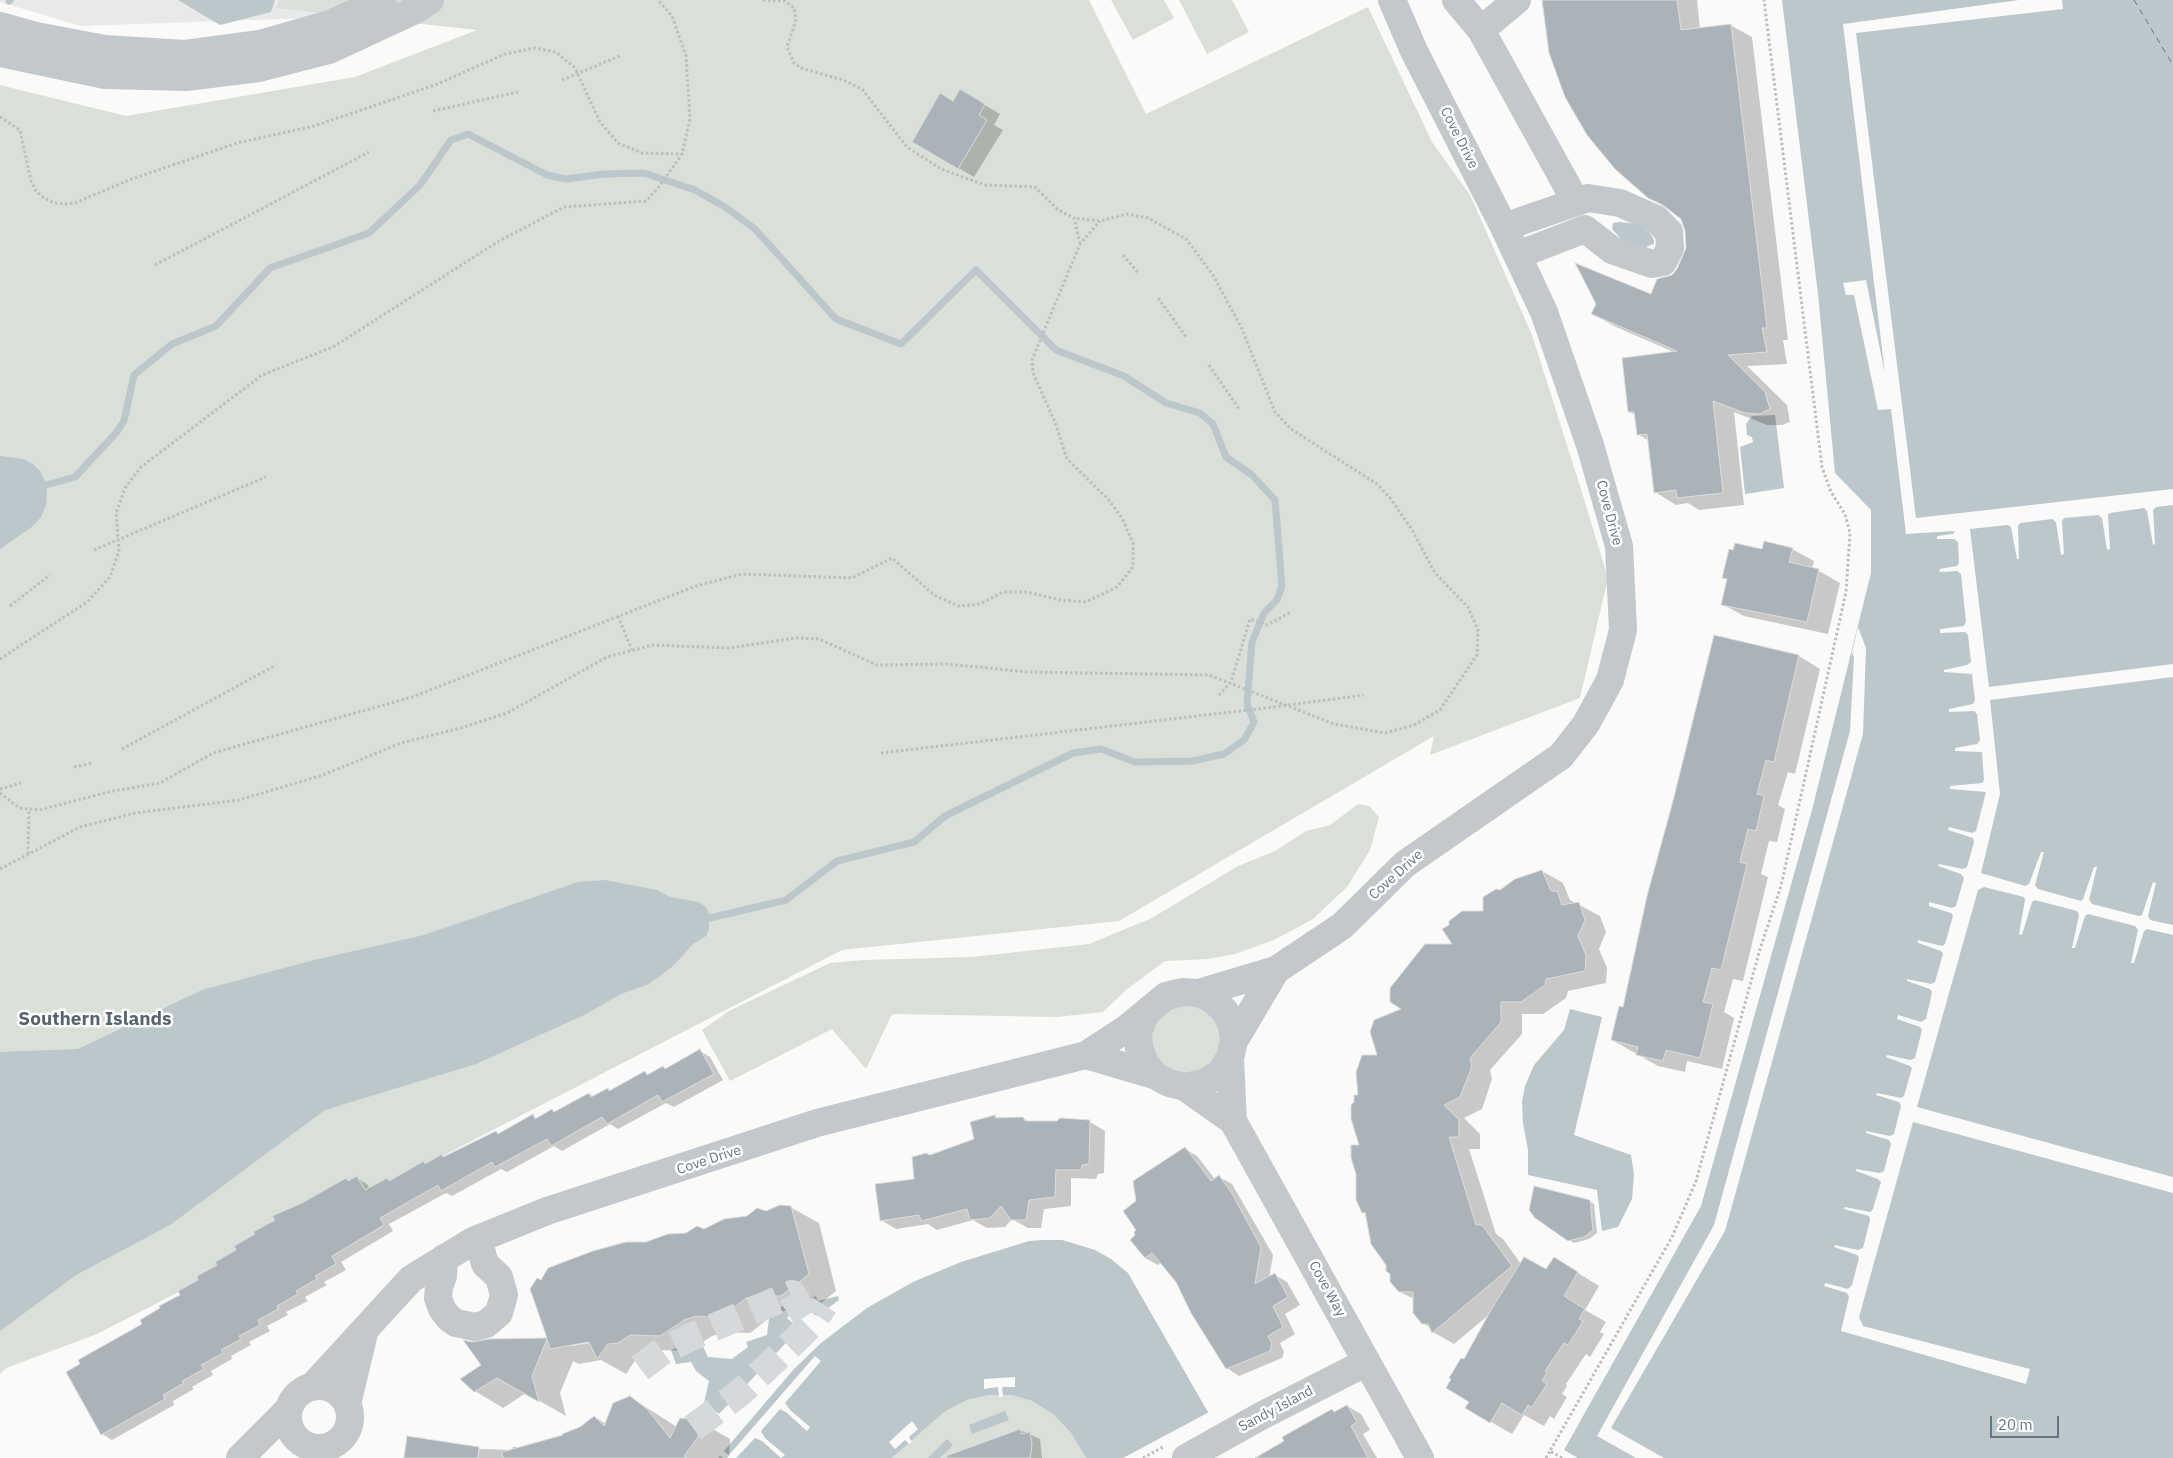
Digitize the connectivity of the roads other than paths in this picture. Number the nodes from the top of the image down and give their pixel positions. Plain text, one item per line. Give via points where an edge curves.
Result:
1 (383, 0) edge
2 (430, 0) edge
3 (1392, 0) edge
4 (1456, 0) edge
5 (1517, 0) edge
6 (0, 26) edge
7 (1481, 30) junction
8 (0, 53) edge
9 (1576, 202) junction
10 (1504, 228) junction
11 (1518, 255) junction
12 (1276, 970) junction
13 (1199, 993) junction
14 (1152, 1006) junction
15 (1232, 1050) junction
16 (1086, 1055) junction
17 (1154, 1075) junction
18 (1185, 1087) junction
19 (1233, 1121) junction
20 (478, 1239) junction
21 (444, 1258) junction
22 (364, 1331) junction
23 (1367, 1362) junction
24 (312, 1387) junction
25 (347, 1404) junction
26 (289, 1409) junction
27 (306, 1448) edge
28 (342, 1448) edge
29 (241, 1458) edge
30 (1186, 1458) edge
31 (1420, 1458) edge

1 - 6 street via 330,24 260,44 185,54 105,49
2 - 8 street via 329,50 259,68 186,77 105,75
3 - 10 street, Cove Drive via 1414,51
4 - 7 street
5 - 7 street
7 - 9 street
9 - 10 street
9 - 11 street via 1588,198 1620,203 1656,219 1670,232 1670,248 1663,262 1652,264 1612,250 1585,229
10 - 11 street, Cove Drive
11 - 12 street, Cove Drive via 1544,312 1590,445 1619,546 1623,630 1610,680 1586,724 1561,756 1404,864 1342,926
12 - 13 street, Cove Drive
12 - 15 street, Cove Drive
13 - 14 street, Cove Drive via 1166,996
13 - 15 street via 1213,1000 1225,1012 1232,1026
14 - 16 street, Cove Drive
14 - 17 street via 1138,1033 1144,1063
15 - 18 street, Cove Drive via 1220,1073 1204,1083
15 - 19 street, Cove Way
16 - 17 street
16 - 20 street, Cove Drive via 817,1124 547,1211
17 - 18 street
18 - 19 street, Cove Way
19 - 23 street, Cove Way
20 - 21 street, Cove Drive
20 - 21 street via 485,1264 499,1277 504,1295 498,1312 486,1324 456,1323 442,1309 438,1298
21 - 22 street, Cove Drive via 411,1279
22 - 24 street, Cove Drive
22 - 25 street, Cove Drive
23 - 30 street, Sandy Island
23 - 31 street, Cove Way
24 - 25 street via 332,1389
24 - 26 street via 293,1399
25 - 28 street via 349,1427
26 - 27 street via 291,1431
26 - 29 street
27 - 28 street via 325,1448 335,1444
27 - 29 street

